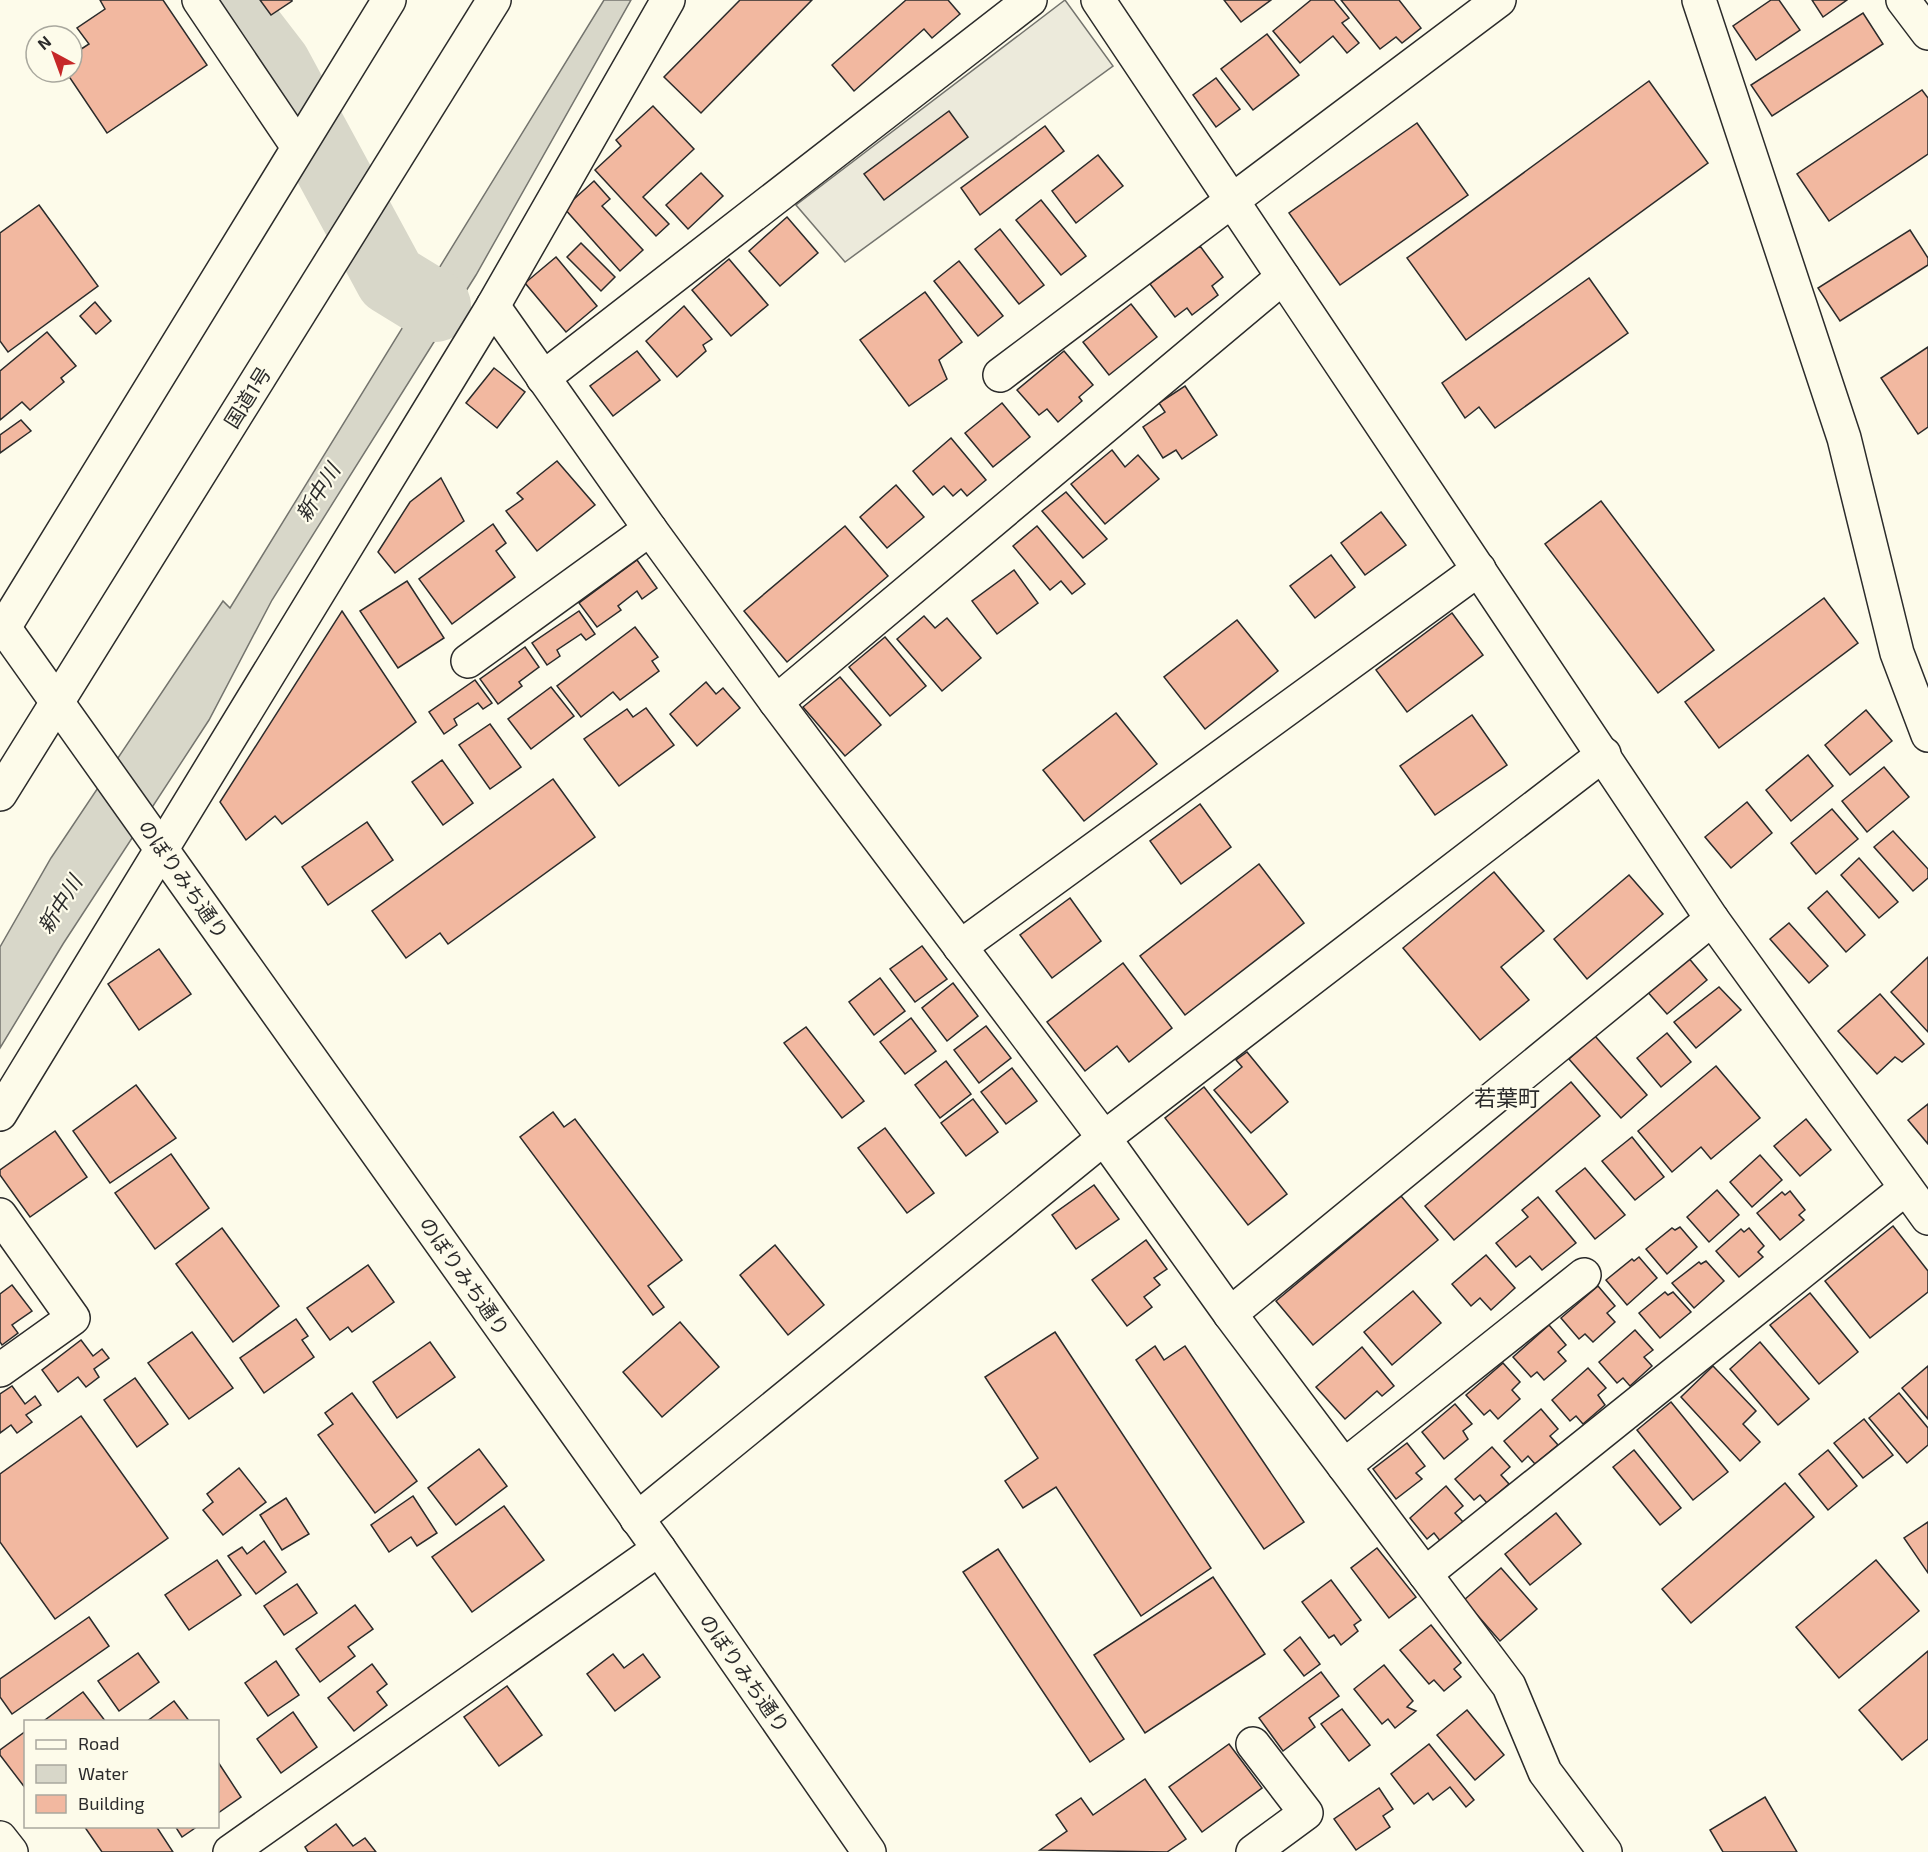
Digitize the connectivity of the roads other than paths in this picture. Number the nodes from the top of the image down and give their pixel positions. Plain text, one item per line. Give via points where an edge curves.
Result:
1 (199, 0) edge
2 (389, 0) edge
3 (494, 0) edge
4 (668, 0) edge
5 (1030, 0) edge
6 (1499, 0) edge
7 (1699, 0) edge
8 (1903, 0) edge
9 (1105, 3) edge
10 (1928, 33) edge
11 (298, 147) junction
12 (1230, 200) junction
13 (1283, 277) junction
14 (493, 306) junction
15 (1000, 375) dead end
16 (543, 378) junction
17 (650, 529) junction
18 (1479, 569) junction
19 (1, 628) edge
20 (468, 661) dead end
21 (776, 702) junction
22 (67, 714) junction
23 (1928, 735) edge
24 (1604, 754) junction
25 (0, 794) edge
26 (163, 849) junction
27 (1712, 920) junction
28 (960, 947) junction
29 (0, 1114) edge
30 (1104, 1138) junction
31 (1906, 1188) junction
32 (0, 1215) edge
33 (1928, 1218) edge
34 (1584, 1275) dead end
35 (1230, 1314) junction
36 (0, 1370) edge
37 (1344, 1466) junction
38 (637, 1520) junction
39 (659, 1549) junction
40 (1425, 1574) junction
41 (1253, 1744) dead end
42 (0, 1838) edge
43 (11, 1852) edge
44 (230, 1852) edge
45 (869, 1852) edge
46 (1253, 1852) edge
47 (1605, 1852) edge

1 - 11 main road
2 - 11 main road
3 - 22 main road, 国道1号
4 - 14 main road
5 - 16 main road
6 - 12 main road
7 - 23 main road via 1844,438 1898,653
8 - 10 main road
9 - 12 main road
11 - 19 main road
12 - 13 main road
12 - 15 main road
13 - 18 main road
13 - 21 main road
14 - 16 main road
14 - 26 main road
16 - 17 main road
17 - 20 main road
17 - 21 main road
18 - 24 main road
18 - 28 main road
19 - 22 main road, のぼりみち通り
21 - 28 main road
22 - 25 main road, 国道1号
22 - 26 main road, のぼりみち通り
24 - 27 main road
24 - 30 main road
26 - 29 main road
26 - 38 main road, のぼりみち通り
27 - 31 main road
27 - 35 main road
28 - 30 main road
30 - 35 main road
30 - 38 main road
31 - 33 main road
31 - 40 main road
32 - 36 main road via 73,1318
34 - 37 main road
35 - 37 main road
37 - 40 main road
38 - 39 main road, のぼりみち通り
39 - 44 main road
39 - 45 main road, のぼりみち通り
40 - 47 main road via 1509,1686 1545,1772
41 - 46 main road via 1306,1813
42 - 43 main road

